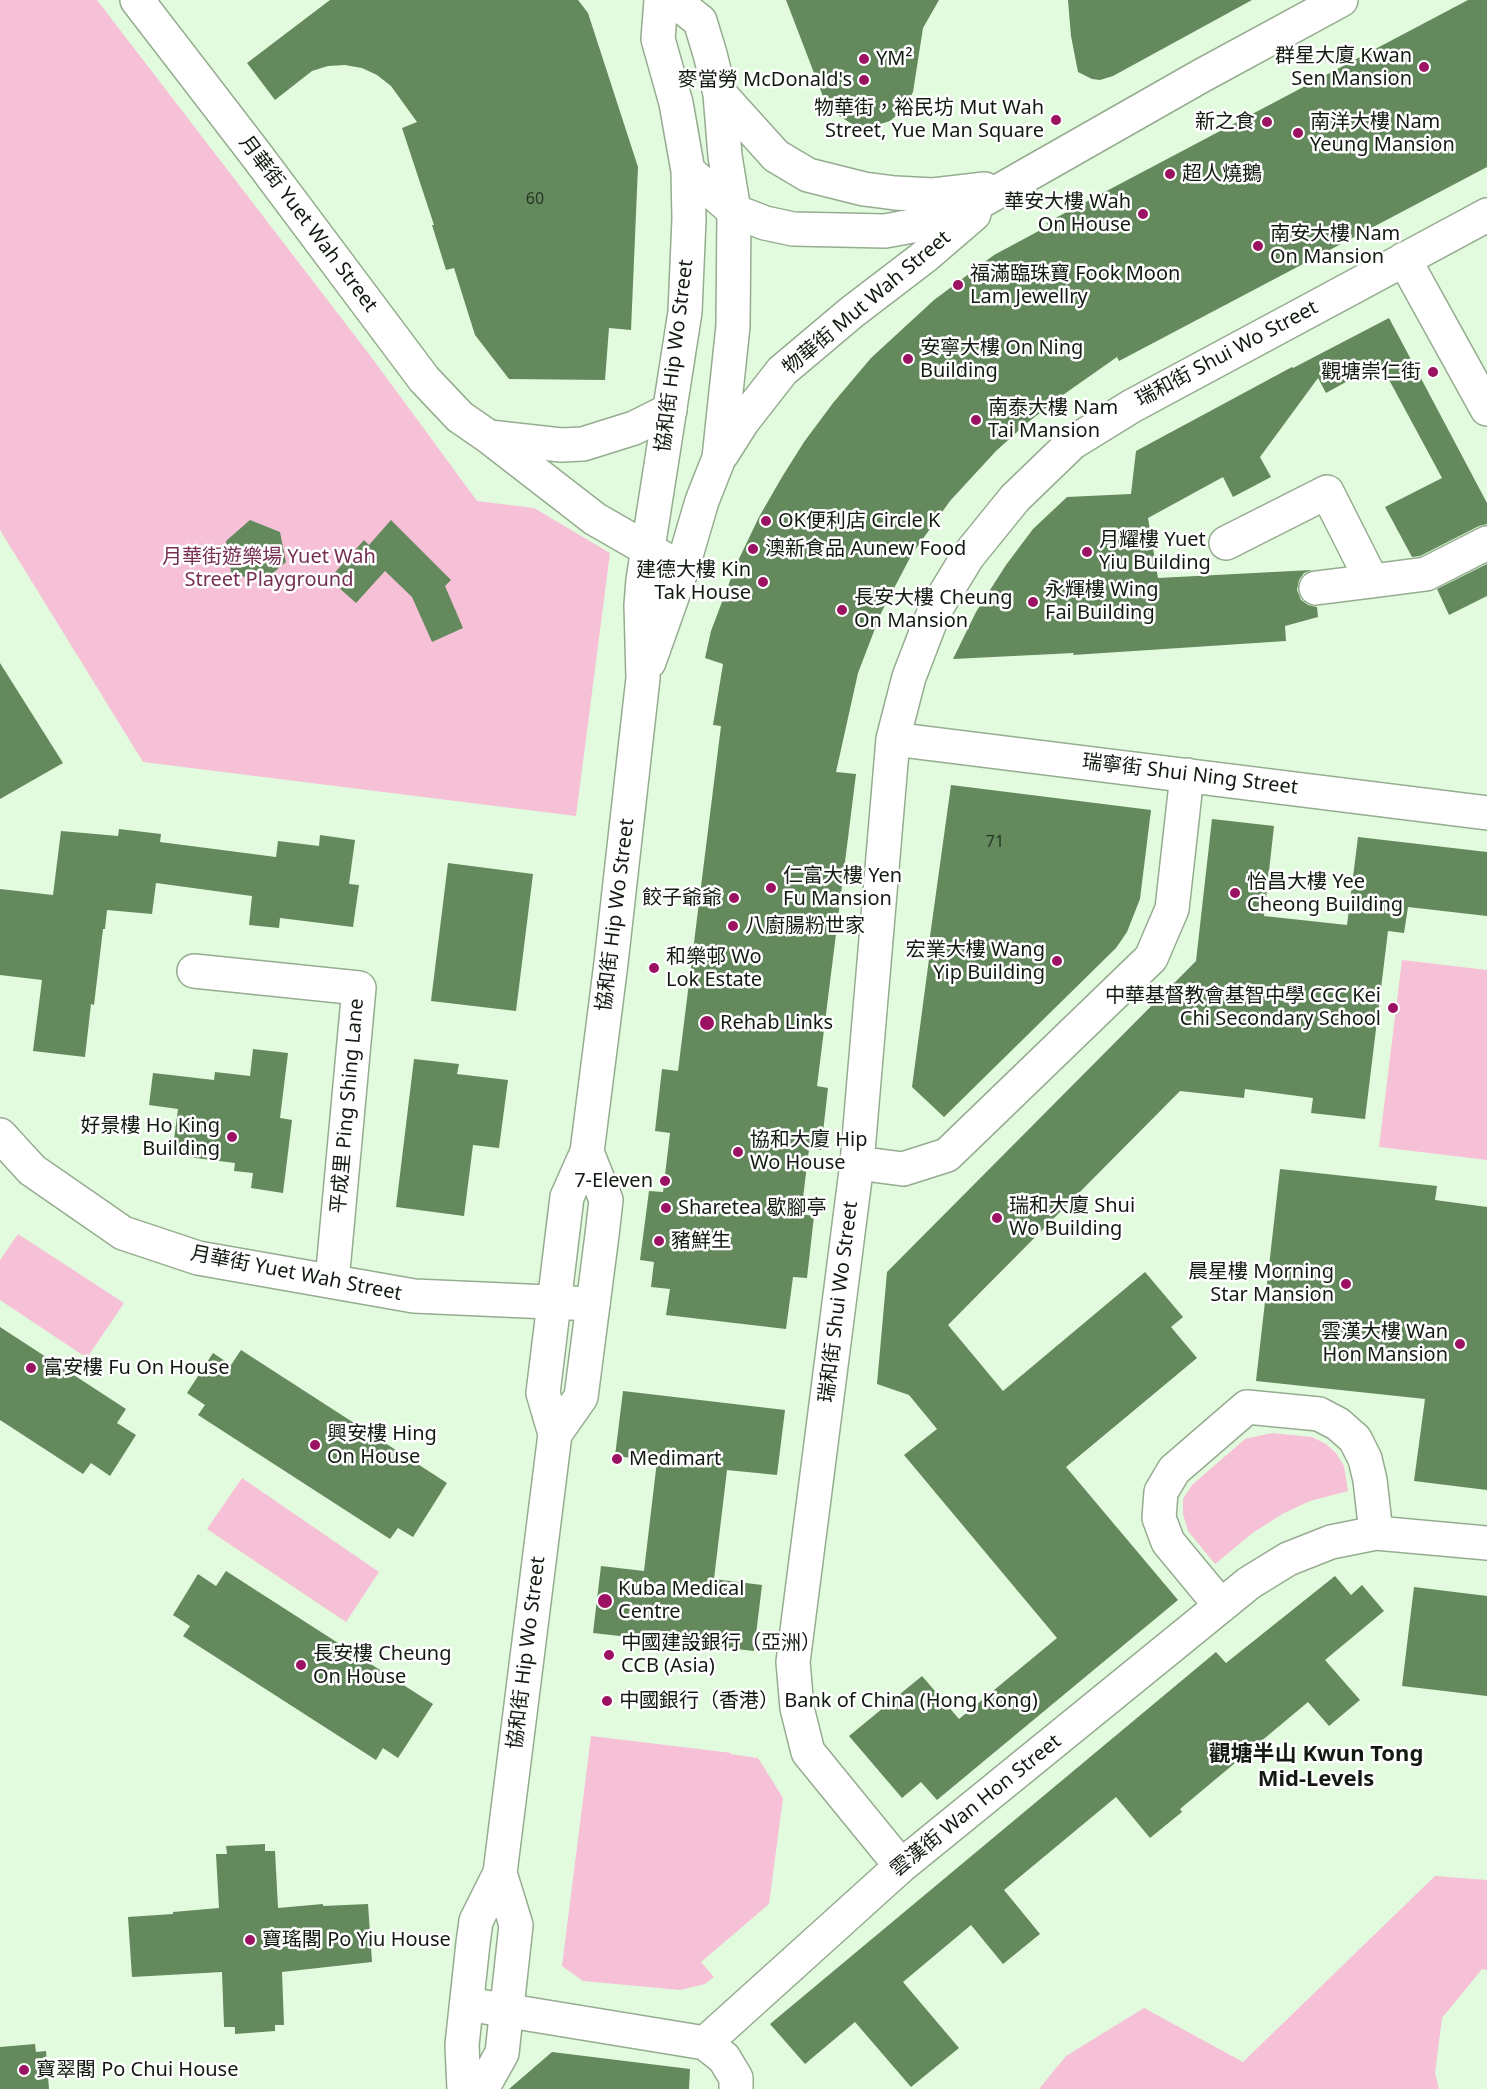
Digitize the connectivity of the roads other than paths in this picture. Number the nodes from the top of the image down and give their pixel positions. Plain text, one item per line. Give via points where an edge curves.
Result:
1 (137, 0) edge
2 (661, 0) edge
3 (673, 0) edge
4 (1341, 0) edge
5 (720, 94) junction
6 (688, 171) junction
7 (1005, 187) junction
8 (734, 211) junction
9 (1487, 215) edge
10 (1404, 259) junction
11 (1487, 409) edge
12 (670, 410) junction
13 (489, 437) junction
14 (719, 458) junction
15 (1226, 543) dead end
16 (1487, 543) edge
17 (648, 549) junction
18 (682, 569) junction
19 (1372, 581) junction
20 (1316, 588) dead end
21 (643, 678) junction
22 (892, 739) junction
23 (1187, 775) junction
24 (1487, 813) edge
25 (194, 971) dead end
26 (0, 1135) edge
27 (587, 1152) junction
28 (857, 1162) junction
29 (332, 1281) junction
30 (555, 1301) junction
31 (593, 1304) junction
32 (555, 1434) junction
33 (1376, 1533) junction
34 (1487, 1543) edge
35 (1221, 1606) junction
36 (901, 1866) junction
37 (500, 1873) junction
38 (467, 2004) junction
39 (507, 2009) junction
40 (705, 2043) junction
41 (464, 2089) edge
42 (482, 2089) edge
43 (736, 2089) edge

1 - 13 street, 月華街 Yuet Wah Street via 424,379 460,417
2 - 6 street, 協和街 Hip Wo Street via 658,39
3 - 5 street, 協和街 Hip Wo Street via 699,21
4 - 7 street, 物華街 Mut Wah Street
5 - 7 street, 物華街 Mut Wah Street via 776,156 808,175 896,193 933,195
5 - 8 street, 協和街 Hip Wo Street
6 - 8 street, 物華街 Mut Wah Street
6 - 12 street, 協和街 Hip Wo Street via 686,291
7 - 8 street, 物華街 Mut Wah Street via 934,222 885,231 793,229
7 - 14 street, 物華街 Mut Wah Street via 782,371
8 - 14 street, 協和街 Hip Wo Street via 733,326
9 - 10 street, 瑞和街 Shui Wo Street
10 - 11 street
10 - 22 street, 瑞和街 Shui Wo Street via 1132,406 1072,443 1015,498 968,556 934,612 909,677
12 - 13 street, 月華街 Yuet Wah Street via 634,428 583,444
12 - 17 street, 協和街 Hip Wo Street
13 - 17 street, 月華街 Yuet Wah Street via 594,519
14 - 18 street, 協和街 Hip Wo Street
15 - 19 street via 1328,492
16 - 19 street via 1426,574
17 - 18 street, 月華街 Yuet Wah Street
17 - 21 street, 協和街 Hip Wo Street via 641,604
18 - 21 street, 協和街 Hip Wo Street
19 - 20 street
21 - 27 street, 協和街 Hip Wo Street
22 - 23 street, 瑞寧街 Shui Ning Street
22 - 28 street, 瑞和街 Shui Wo Street
23 - 24 street, 瑞寧街 Shui Ning Street
23 - 28 street via 1172,909 1151,958 947,1155 903,1169
25 - 29 street, 平成里 Ping Shing Lane via 359,988
26 - 29 street, 月華街 Yuet Wah Street via 32,1170 123,1233 198,1258
27 - 30 street, 協和街 Hip Wo Street via 567,1197
27 - 31 street, 協和街 Hip Wo Street via 606,1200
28 - 36 street, 瑞和街 Shui Wo Street via 793,1662 796,1708 808,1752
29 - 30 street, 月華街 Yuet Wah Street via 414,1296
30 - 31 street, 月華街 Yuet Wah Street
30 - 32 street, 協和街 Hip Wo Street via 543,1393
31 - 32 street, 協和街 Hip Wo Street via 581,1397
32 - 37 street, 協和街 Hip Wo Street
33 - 34 street, 雲漢街 Wan Hon Street
33 - 35 street, 雲漢街 Wan Hon Street via 1331,1542 1288,1558
33 - 35 street via 1365,1459 1355,1439 1318,1414 1247,1407 1174,1470 1161,1492 1159,1518 1168,1542
35 - 36 street, 雲漢街 Wan Hon Street
36 - 40 street, 雲漢街 Wan Hon Street
37 - 38 street, 協和街 Hip Wo Street via 476,1921
37 - 39 street, 協和街 Hip Wo Street via 516,1924
38 - 39 street
38 - 41 street, 協和街 Hip Wo Street via 462,2045
39 - 40 street
39 - 42 street, 協和街 Hip Wo Street via 502,2053
40 - 43 street via 724,2058 736,2078

